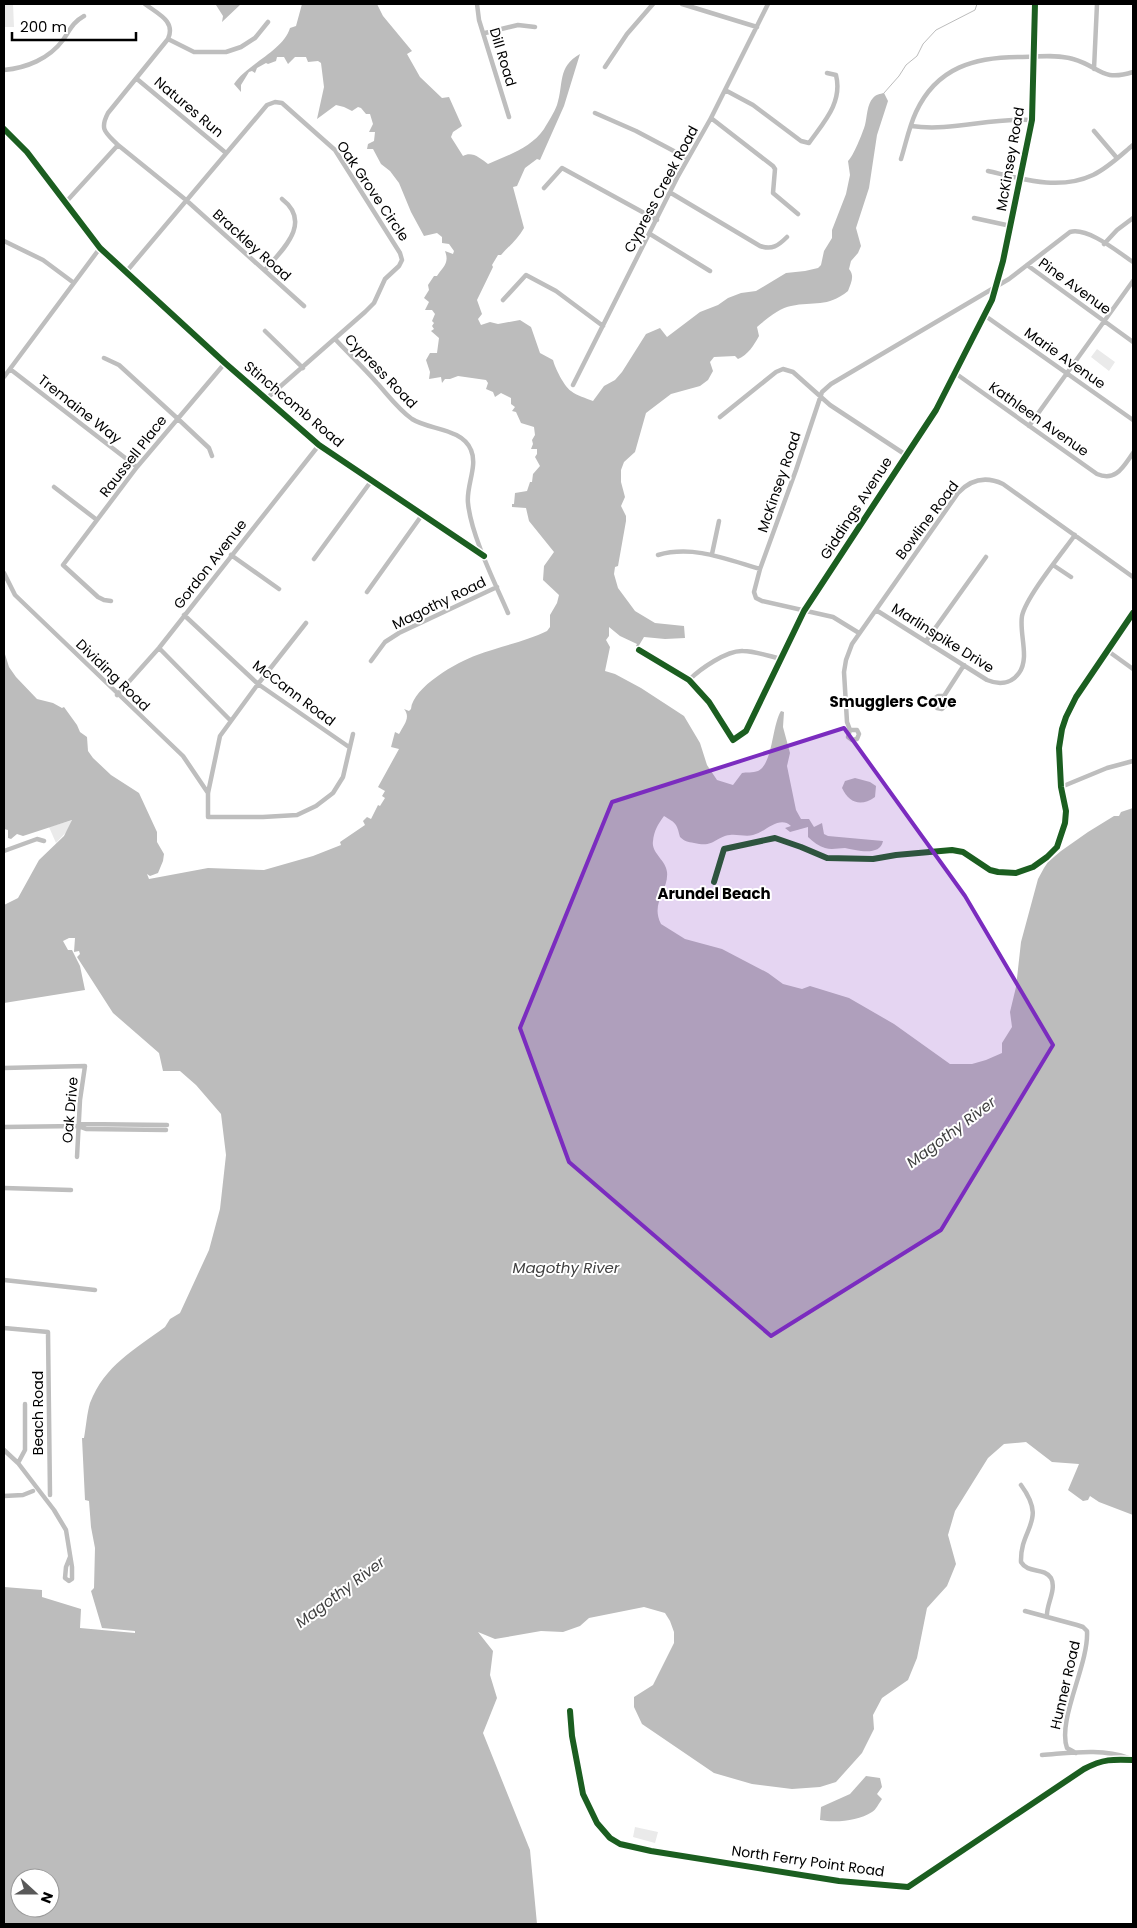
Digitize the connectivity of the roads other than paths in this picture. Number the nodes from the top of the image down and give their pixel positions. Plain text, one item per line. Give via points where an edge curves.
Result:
1 (146, 4) edge
2 (477, 4) edge
3 (653, 4) edge
4 (682, 4) edge
5 (768, 4) edge
6 (1035, 4) edge
7 (1097, 4) edge
8 (691, 5) edge
9 (84, 16) dead end
10 (268, 22) dead end
11 (535, 27) dead end
12 (756, 27) junction
13 (484, 33) junction
14 (168, 39) junction
15 (1034, 57) junction
16 (605, 66) dead end
17 (1094, 69) junction
18 (4, 70) edge
19 (827, 72) dead end
20 (1133, 72) edge
21 (137, 79) junction
22 (725, 90) junction
23 (595, 112) dead end
24 (509, 117) dead end
25 (711, 118) junction
26 (1032, 120) junction
27 (911, 126) junction
28 (4, 129) edge
29 (1094, 131) dead end
30 (118, 145) junction
31 (1133, 145) edge
32 (226, 153) junction
33 (688, 158) junction
34 (1117, 158) junction
35 (901, 159) dead end
36 (988, 171) dead end
37 (1021, 178) junction
38 (544, 188) dead end
39 (671, 193) junction
40 (186, 200) junction
41 (282, 200) dead end
42 (66, 202) junction
43 (798, 214) dead end
44 (974, 218) dead end
45 (1133, 218) edge
46 (657, 220) junction
47 (1011, 226) junction
48 (650, 234) junction
49 (787, 237) dead end
50 (4, 241) edge
51 (1104, 244) junction
52 (100, 248) junction
53 (1133, 262) edge
54 (1027, 265) junction
55 (265, 270) junction
56 (710, 271) dead end
57 (126, 272) junction
58 (1133, 281) edge
59 (74, 283) junction
60 (997, 286) junction
61 (503, 300) dead end
62 (304, 306) dead end
63 (984, 316) junction
64 (1104, 322) junction
65 (603, 326) junction
66 (265, 330) dead end
67 (334, 339) junction
68 (1133, 342) edge
69 (104, 358) dead end
70 (225, 363) junction
71 (302, 368) junction
72 (10, 369) junction
73 (955, 373) junction
74 (1068, 374) junction
75 (4, 377) edge
76 (573, 385) dead end
77 (820, 397) junction
78 (266, 399) junction
79 (720, 417) dead end
80 (177, 418) junction
81 (1133, 420) edge
82 (1029, 426) junction
83 (319, 445) junction
84 (1133, 453) edge
85 (906, 455) junction
86 (212, 456) dead end
87 (137, 467) junction
88 (372, 480) junction
89 (54, 487) dead end
90 (422, 515) junction
91 (98, 520) junction
92 (719, 521) dead end
93 (1075, 535) junction
94 (712, 554) junction
95 (231, 555) junction
96 (484, 556) junction
97 (658, 556) dead end
98 (986, 557) dead end
99 (314, 559) dead end
100 (1053, 565) junction
101 (760, 568) junction
102 (4, 573) edge
103 (1071, 577) dead end
104 (1133, 577) edge
105 (497, 587) junction
106 (279, 589) dead end
107 (366, 592) dead end
108 (111, 601) dead end
109 (876, 610) junction
110 (804, 611) junction
111 (508, 613) dead end
112 (1133, 613) edge
113 (184, 615) junction
114 (306, 623) dead end
115 (859, 633) junction
116 (926, 641) junction
117 (159, 648) junction
118 (639, 650) dead end
119 (1108, 651) junction
120 (781, 658) junction
121 (371, 661) dead end
122 (964, 665) junction
123 (1133, 669) edge
124 (689, 680) junction
125 (258, 684) junction
126 (117, 695) junction
127 (944, 696) dead end
128 (230, 720) junction
129 (850, 730) dead end
130 (352, 734) dead end
131 (349, 747) junction
132 (1133, 761) edge
133 (1061, 787) junction
134 (208, 793) junction
135 (44, 841) dead end
136 (4, 851) edge
137 (714, 882) dead end
138 (4, 1068) edge
139 (4, 1126) edge
140 (78, 1126) junction
141 (167, 1127) dead end
142 (77, 1157) dead end
143 (4, 1188) edge
144 (71, 1190) dead end
145 (4, 1280) edge
146 (95, 1290) dead end
147 (4, 1328) edge
148 (25, 1404) dead end
149 (4, 1450) edge
150 (18, 1464) junction
151 (1021, 1485) dead end
152 (33, 1491) dead end
153 (50, 1495) dead end
154 (4, 1496) edge
155 (70, 1557) dead end
156 (1025, 1611) dead end
157 (1047, 1616) junction
158 (570, 1711) dead end
159 (1076, 1752) junction
160 (1042, 1755) dead end
161 (1133, 1759) edge

1 - 14 street via 166,20 171,32
2 - 13 street, Dill Road
3 - 16 street
4 - 8 street
5 - 12 street, Cypress Creek Road
6 - 15 street, McKinsey Road
7 - 17 street
8 - 12 street
9 - 18 street via 75,21 54,50 42,59
10 - 14 street via 255,38 226,52 194,52
11 - 13 street via 518,25
12 - 22 street, Cypress Creek Road
13 - 24 street, Dill Road
14 - 21 street, Brackley Road
15 - 17 street via 1073,59
15 - 26 street, McKinsey Road
15 - 27 street via 976,61 950,73 928,93
17 - 20 street via 1115,77
19 - 22 street via 836,75 839,85 834,106 809,143 801,141 753,105
21 - 30 street, Brackley Road via 103,122 105,132
21 - 32 street, Natures Run
22 - 25 street, Cypress Creek Road
23 - 33 street
25 - 33 street, Cypress Creek Road
25 - 43 street via 773,166 773,193
26 - 27 street via 1009,119 934,129
26 - 37 street, McKinsey Road
27 - 35 street
28 - 42 street, Stinchcomb Road via 27,152
29 - 34 street
30 - 40 street, Brackley Road
30 - 42 street
31 - 34 street
32 - 40 street, Oak Grove Circle
32 - 67 street, Oak Grove Circle via 267,105 282,103 335,150 400,253 402,260 399,266 382,285 374,303
33 - 39 street, Cypress Creek Road
34 - 37 street via 1094,175 1072,182 1043,183
36 - 37 street
37 - 47 street, McKinsey Road
38 - 46 street via 562,168
39 - 46 street, Cypress Creek Road
39 - 49 street via 760,246 769,249
40 - 55 street, Brackley Road
40 - 57 street, Oak Grove Circle
41 - 55 street via 293,211 294,232
42 - 52 street, Stinchcomb Road
44 - 47 street
45 - 51 street
46 - 48 street, Cypress Creek Road
47 - 60 street, McKinsey Road
48 - 56 street
48 - 65 street, Cypress Creek Road
50 - 59 street via 43,260
51 - 53 street
51 - 54 street via 1085,232 1070,232
52 - 57 street, Stinchcomb Road
52 - 59 street
54 - 60 street
54 - 64 street, Pine Avenue
55 - 62 street, Brackley Road
57 - 70 street, Stinchcomb Road
58 - 64 street
59 - 72 street
60 - 63 street, Giddings Avenue
60 - 77 street, McKinsey Road via 831,384
61 - 65 street via 526,275 556,291
63 - 73 street, Giddings Avenue
63 - 74 street, Marie Avenue
64 - 68 street, Pine Avenue
64 - 74 street
65 - 76 street, Cypress Creek Road
66 - 71 street
67 - 71 street, Oak Grove Circle
67 - 96 street, Cypress Road via 412,419 458,435 471,450 470,519
69 - 80 street via 119,366
70 - 78 street, Stinchcomb Road
70 - 80 street, Raussell Place
71 - 78 street, Oak Grove Circle
72 - 75 street
72 - 87 street, Tremaine Way
73 - 82 street, Kathleen Avenue
73 - 85 street, Giddings Avenue
74 - 81 street, Marie Avenue
74 - 82 street
77 - 79 street via 793,372 784,369
77 - 85 street
77 - 101 street, McKinsey Road
78 - 83 street, Stinchcomb Road
80 - 86 street via 209,448
80 - 87 street, Raussell Place
82 - 84 street, Kathleen Avenue via 1106,477 1123,468
83 - 88 street, Stinchcomb Road
83 - 95 street, Gordon Avenue
85 - 110 street, Giddings Avenue
87 - 91 street, Raussell Place
88 - 90 street, Stinchcomb Road
88 - 99 street
89 - 91 street
90 - 96 street, Stinchcomb Road
90 - 107 street
91 - 108 street, Raussell Place via 63,565 98,597
92 - 94 street
93 - 100 street, Marlinspike Drive
93 - 104 street, Bowline Road
93 - 109 street, Bowline Road via 1003,484 989,479 974,481 958,493
94 - 97 street via 677,551
94 - 101 street
95 - 106 street
95 - 113 street, Gordon Avenue
96 - 105 street, Cypress Road
98 - 116 street
100 - 103 street
100 - 122 street, Marlinspike Drive via 1024,609 1021,625 1024,661 1014,678 1004,683 993,682
101 - 110 street, McKinsey Road via 753,589 758,600
102 - 126 street, Dividing Road via 15,596
105 - 111 street, Cypress Road
105 - 121 street, Magothy Road via 399,633 385,642
109 - 115 street, Bowline Road
109 - 116 street, Marlinspike Drive
110 - 115 street via 838,619
110 - 120 street, Giddings Avenue
112 - 119 street
113 - 117 street, Gordon Avenue
113 - 125 street, McCann Road
114 - 125 street
115 - 129 street, Bowline Road via 848,653 844,672
116 - 122 street, Marlinspike Drive
117 - 126 street, Gordon Avenue
117 - 128 street
118 - 124 street
119 - 123 street
119 - 133 street via 1076,697 1064,723 1059,748
120 - 124 street via 736,651
120 - 124 street, Giddings Avenue via 748,728 733,740 709,702
122 - 127 street
125 - 128 street
125 - 131 street, McCann Road
126 - 134 street, Dividing Road via 183,756
128 - 134 street via 220,736
130 - 131 street
131 - 134 street via 343,777 333,793 316,806 297,814 208,817
132 - 133 street via 1106,768
133 - 137 street via 1066,811 1060,841 1047,857 1025,871 990,870 963,852 952,850 873,859 827,858 775,838 724,850
135 - 136 street via 37,839
138 - 140 street, Oak Drive via 86,1066
139 - 140 street
140 - 141 street
140 - 142 street, Oak Drive
143 - 144 street
145 - 146 street
147 - 153 street, Beach Road via 48,1332
148 - 150 street via 25,1450
149 - 150 street
150 - 155 street via 66,1530
151 - 157 street via 1034,1508 1021,1562 1030,1570 1045,1572 1053,1581
152 - 154 street
156 - 157 street, Hunner Road
157 - 159 street, Hunner Road via 1087,1631 1064,1733 1067,1748
158 - 161 street, North Ferry Point Road via 583,1794 597,1823 620,1844 839,1881 908,1887 1098,1761
159 - 160 street
159 - 161 street via 1098,1751

